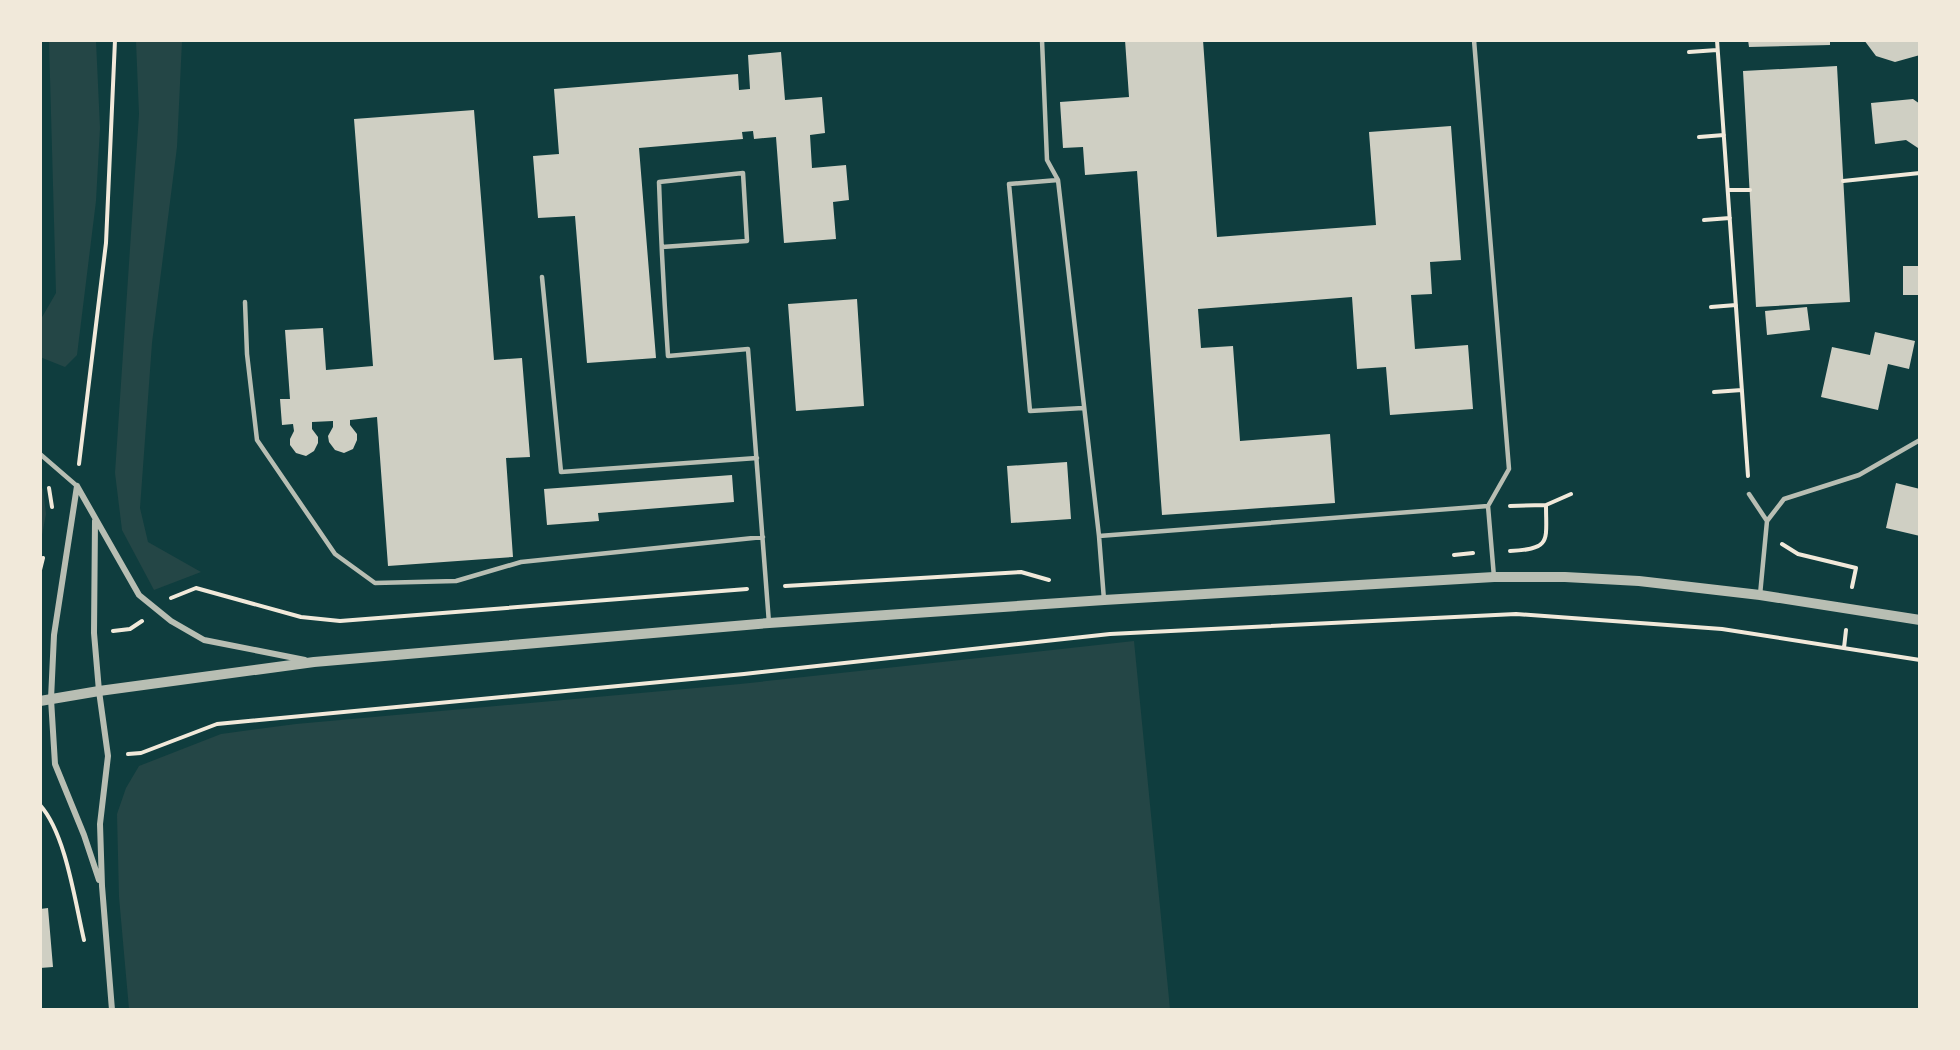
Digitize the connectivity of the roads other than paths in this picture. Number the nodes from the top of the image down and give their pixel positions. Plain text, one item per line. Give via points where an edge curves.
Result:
1 (1042, 40) edge
2 (1474, 40) edge
3 (1058, 180) junction
4 (662, 247) junction
5 (542, 277) dead end
6 (245, 302) dead end
7 (1083, 408) junction
8 (1920, 440) edge
9 (43, 456) edge
10 (757, 458) junction
11 (77, 486) junction
12 (1749, 494) road end
13 (1488, 506) junction
14 (95, 521) junction
15 (1767, 521) junction
16 (1099, 536) junction
17 (763, 537) junction
18 (1494, 577) junction
19 (1760, 595) junction
20 (1104, 600) junction
21 (1920, 620) edge
22 (769, 623) junction
23 (314, 662) junction
24 (99, 691) junction
25 (46, 700) edge
26 (102, 886) junction
27 (112, 1010) edge

1 - 3 lane via 1047,160
2 - 13 lane via 1509,469
3 - 7 lane
3 - 7 lane via 1009,184 1030,411
4 - 4 lane via 659,182 743,173 747,241
4 - 10 lane via 668,356 748,349
5 - 10 lane via 561,472
6 - 17 lane via 257,440 335,554 375,583 456,581 521,562
7 - 16 lane
8 - 15 lane via 1859,475 1784,499
9 - 11 lane
10 - 17 lane
11 - 14 street
11 - 25 street
12 - 15 lane
13 - 16 lane
13 - 18 lane
14 - 23 street via 140,594 171,621 204,640
14 - 24 street via 94,633
15 - 19 lane
16 - 20 lane
17 - 22 lane
18 - 19 street via 1639,581
18 - 20 street
19 - 21 street
20 - 22 street
22 - 23 street
23 - 24 street
24 - 25 street
24 - 26 street via 108,756 100,824
25 - 26 street via 55,764
26 - 27 street

